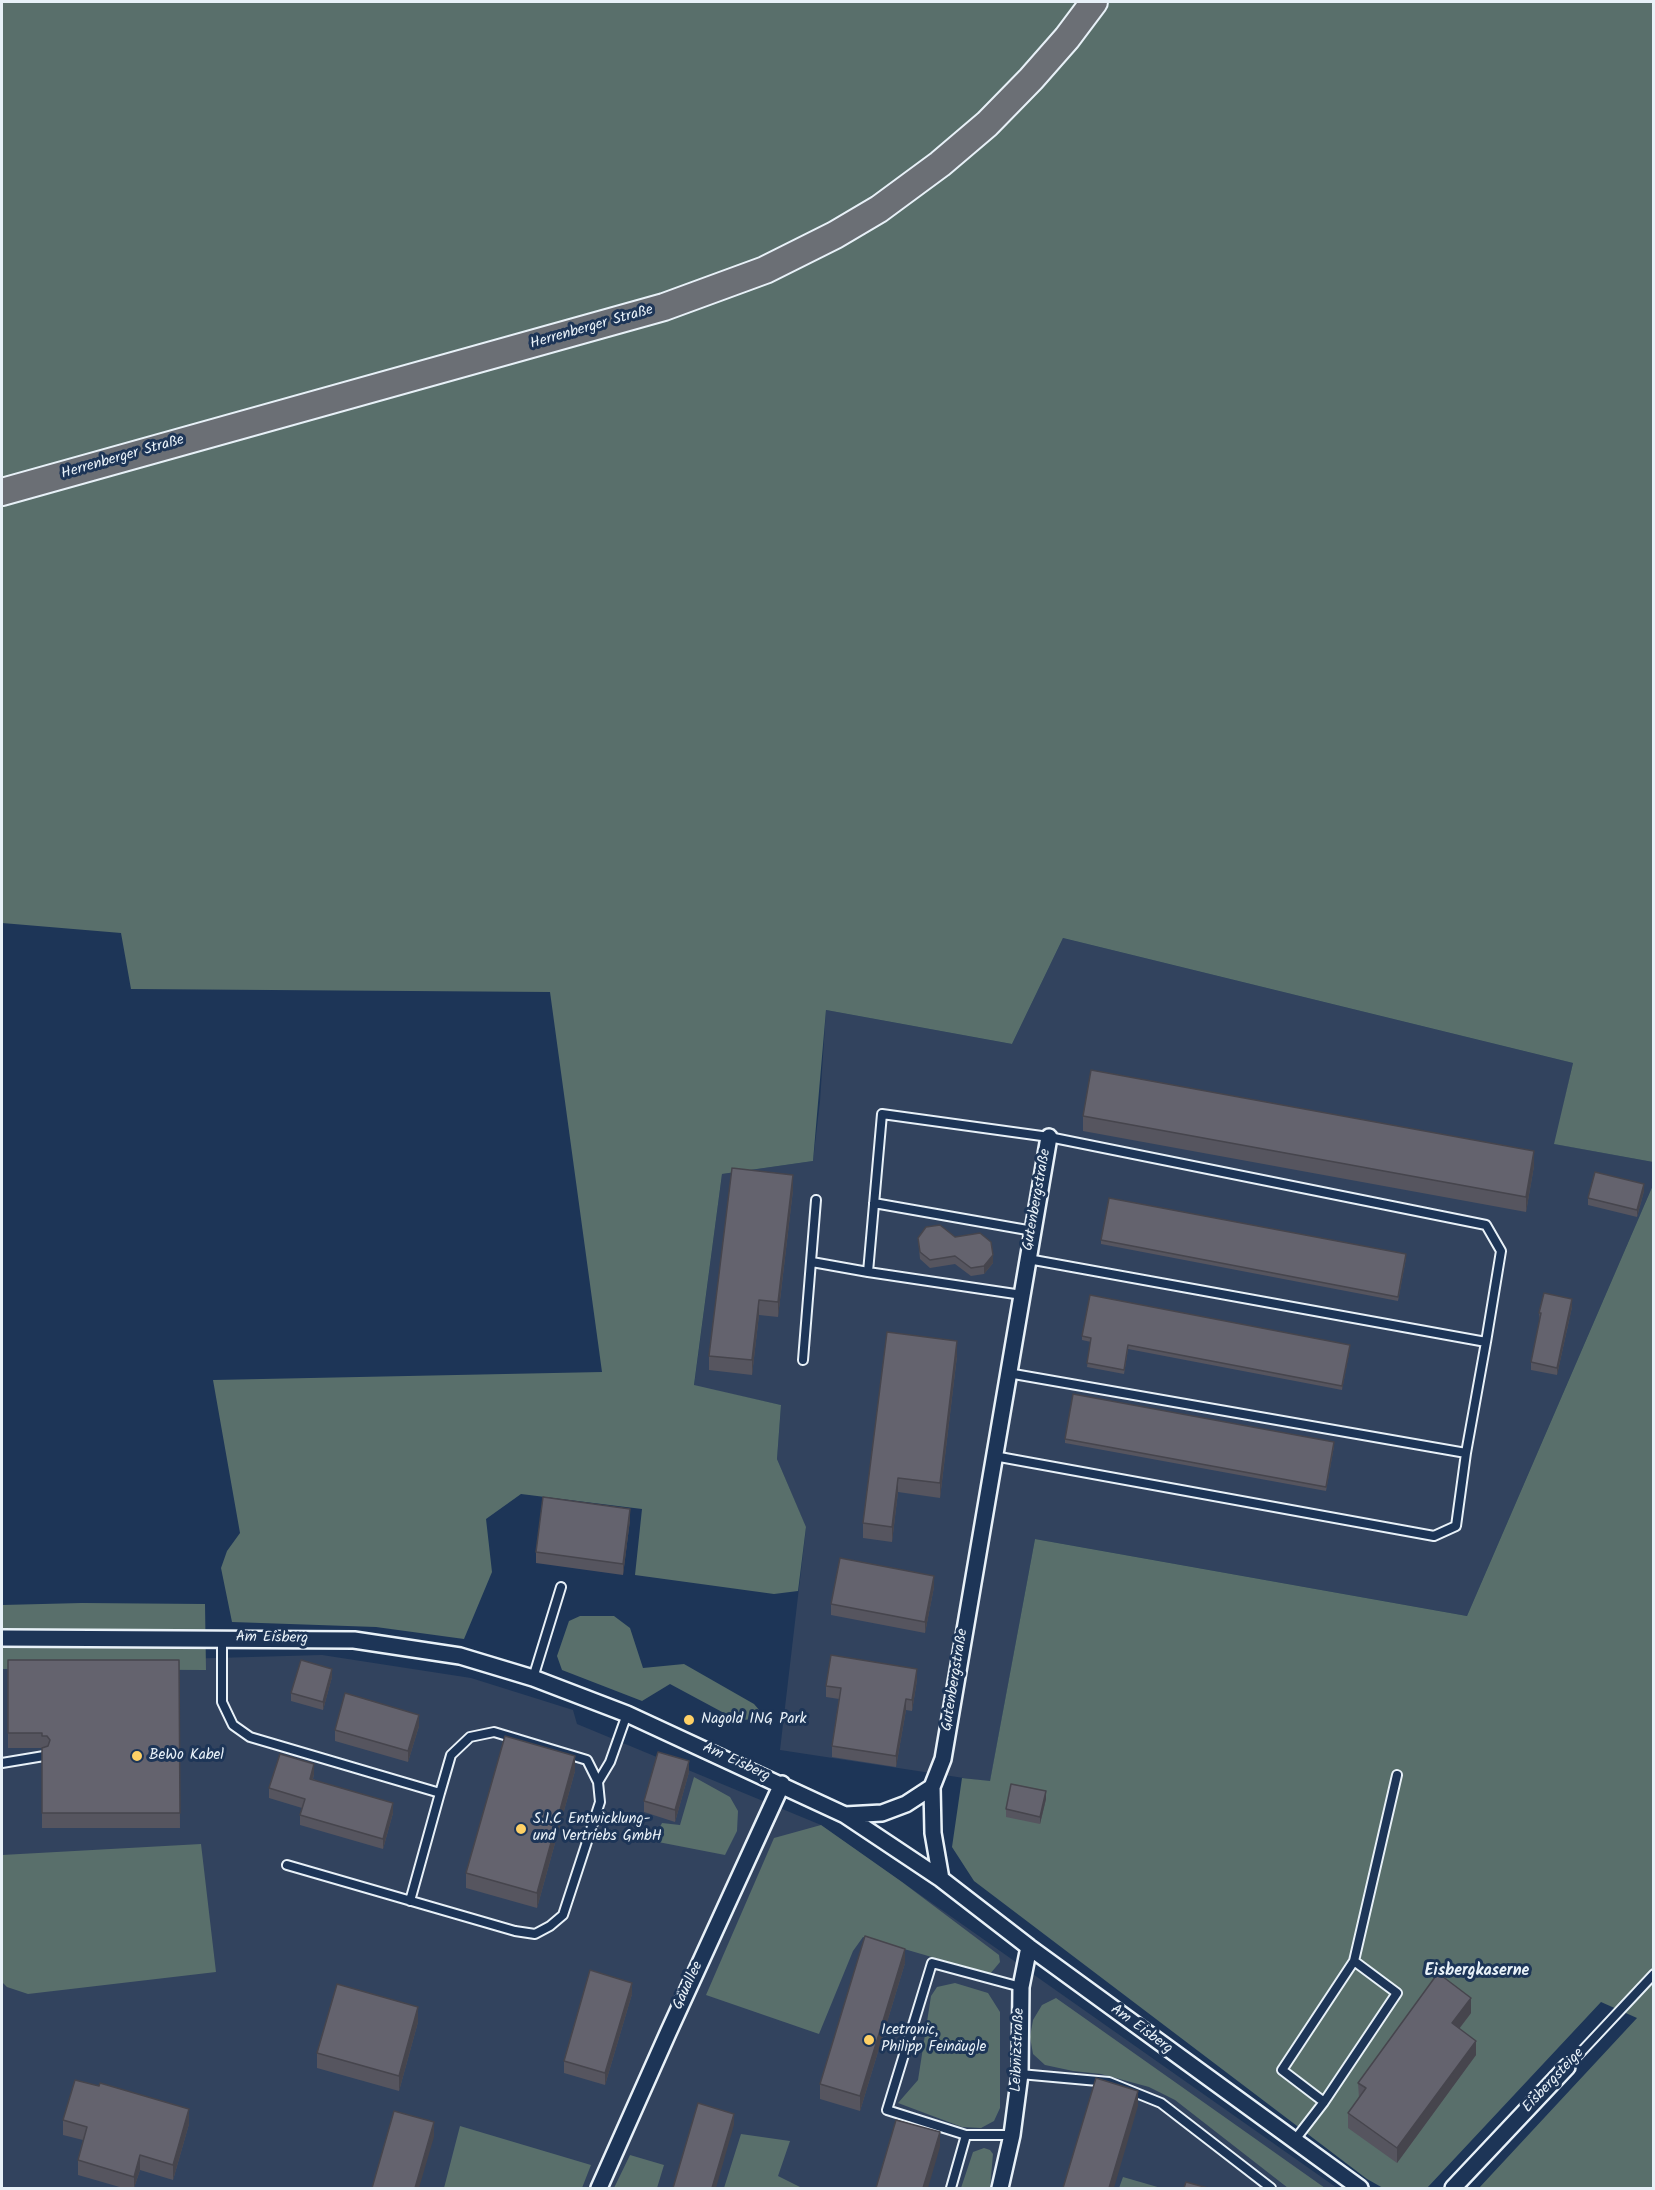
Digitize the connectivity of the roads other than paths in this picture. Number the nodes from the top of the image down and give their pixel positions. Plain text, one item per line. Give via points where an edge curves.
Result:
1 (1094, 2) edge
2 (2, 492) edge
3 (1049, 1137) junction
4 (816, 1200) dead end
5 (874, 1203) junction
6 (1033, 1231) junction
7 (1028, 1259) junction
8 (812, 1262) junction
9 (868, 1272) junction
10 (1022, 1295) junction
11 (1486, 1342) junction
12 (803, 1360) dead end
13 (1008, 1374) junction
14 (1466, 1453) junction
15 (994, 1456) junction
16 (561, 1587) dead end
17 (2, 1638) edge
18 (222, 1638) junction
19 (533, 1678) junction
20 (627, 1714) junction
21 (44, 1756) edge
22 (2, 1763) edge
23 (1397, 1775) dead end
24 (598, 1782) junction
25 (782, 1784) junction
26 (932, 1787) junction
27 (440, 1793) junction
28 (845, 1815) junction
29 (287, 1866) dead end
30 (941, 1879) junction
31 (410, 1901) junction
32 (1029, 1947) junction
33 (1354, 1961) junction
34 (1653, 1974) edge
35 (1020, 1987) junction
36 (1567, 2067) joint
37 (1020, 2074) junction
38 (1324, 2102) junction
39 (966, 2135) junction
40 (1012, 2135) junction
41 (1293, 2142) junction
42 (599, 2188) edge
43 (951, 2188) edge
44 (1000, 2188) edge
45 (1271, 2188) edge
46 (1360, 2188) edge
47 (1454, 2188) edge

1 - 2 main road, Herrenberger Straße via 1031,79 940,164 835,235 765,270 664,307
3 - 5 lane via 882,1114
3 - 6 street, Gutenbergstraße
3 - 11 lane, Gutenbergstraße via 1486,1225 1501,1251
4 - 8 lane
5 - 6 lane
5 - 9 lane
6 - 7 street, Gutenbergstraße
7 - 10 street, Gutenbergstraße
7 - 11 lane
8 - 9 lane
8 - 12 lane
9 - 10 lane
10 - 13 street, Gutenbergstraße
11 - 14 lane, Gutenbergstraße
13 - 14 lane
13 - 15 street, Gutenbergstraße
14 - 15 lane, Gutenbergstraße via 1456,1526 1434,1536
15 - 26 street, Gutenbergstraße via 943,1759
16 - 19 lane
17 - 18 street, Am Eisberg
18 - 19 street, Am Eisberg via 354,1640 460,1656
18 - 27 lane via 222,1702 232,1725 250,1737
19 - 20 street, Am Eisberg
20 - 24 lane via 610,1762
20 - 25 street, Am Eisberg
21 - 22 lane
23 - 33 lane
24 - 27 lane via 586,1760 494,1732 470,1737 451,1755
24 - 31 lane via 600,1802 563,1915 550,1926 535,1934 514,1931
25 - 28 street, Am Eisberg
25 - 42 street, Gäuallee
26 - 28 street via 906,1804 882,1813
26 - 30 street, Gutenbergstraße via 933,1833
27 - 31 lane
28 - 30 street, Am Eisberg
29 - 31 lane
30 - 32 street, Am Eisberg
32 - 35 street, Leibnizstraße
32 - 41 street, Am Eisberg
33 - 38 lane via 1282,2070
33 - 38 lane via 1397,1993
34 - 36 lane, Eisbergsteige
35 - 37 street, Leibnizstraße
35 - 39 lane via 932,1963 887,2110
36 - 47 street, Eisbergsteige
37 - 40 street, Leibnizstraße
37 - 45 lane via 1109,2082 1161,2103
38 - 41 lane
39 - 40 lane
39 - 43 lane
40 - 44 street, Leibnizstraße
41 - 46 street, Am Eisberg

